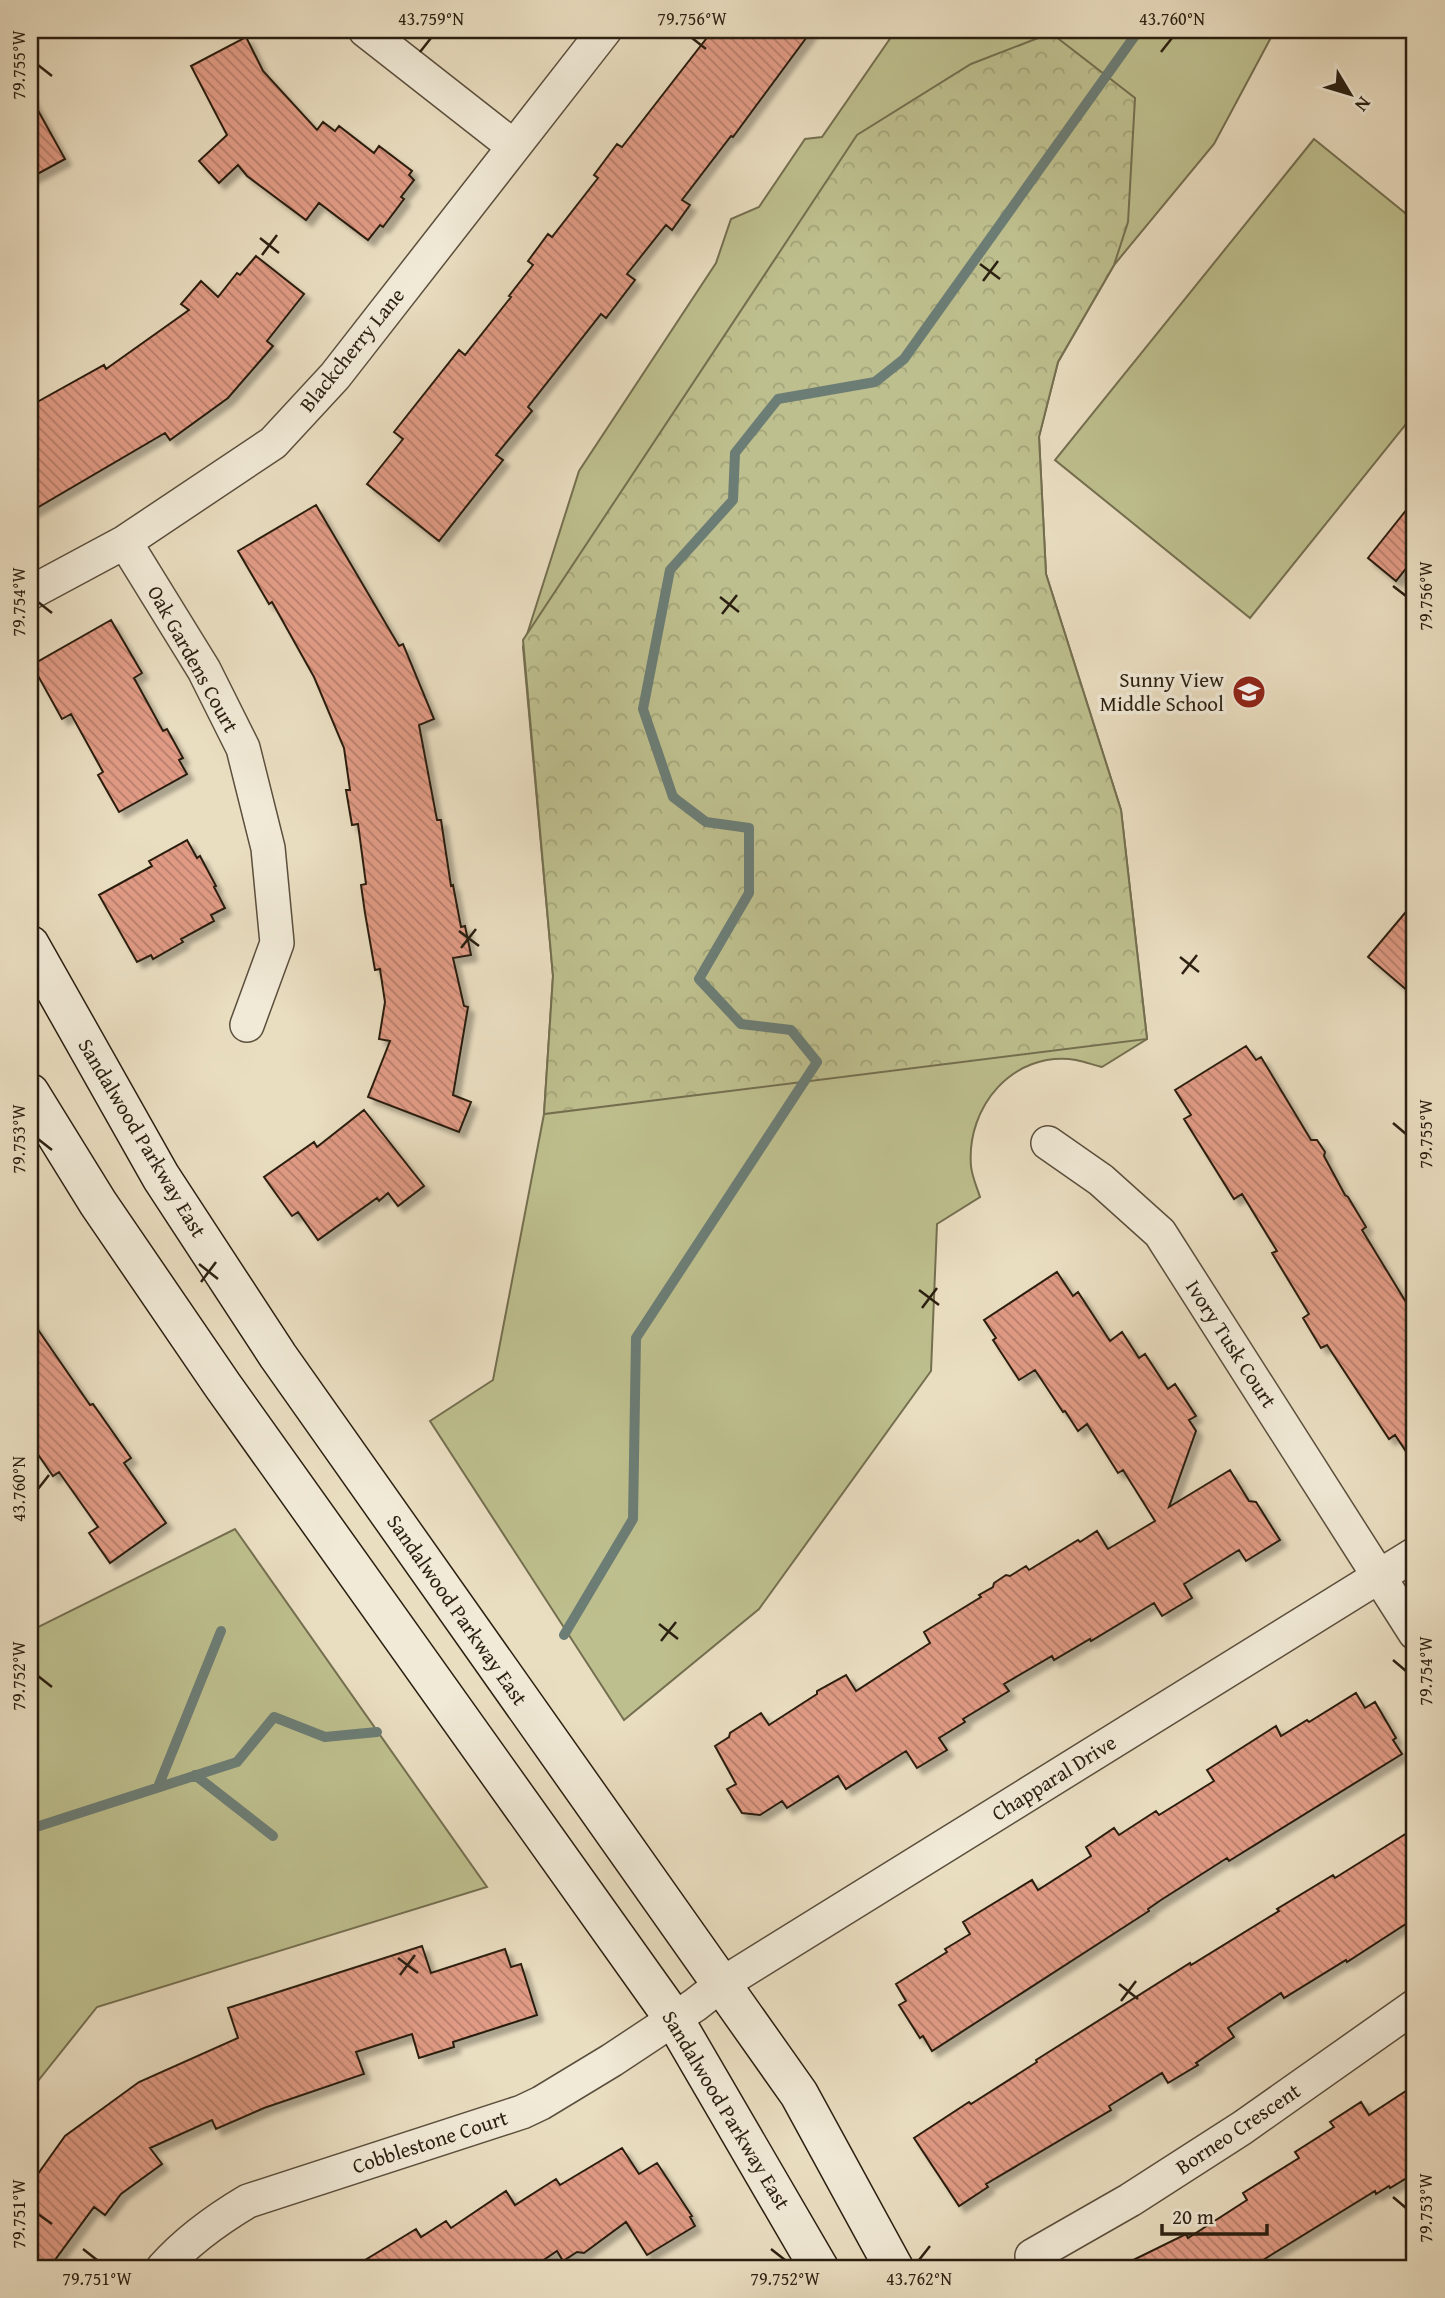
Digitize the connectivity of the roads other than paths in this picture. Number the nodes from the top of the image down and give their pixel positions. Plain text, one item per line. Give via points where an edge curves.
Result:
1 (365, 30) edge
2 (605, 30) edge
3 (513, 146) junction
4 (125, 542) junction
5 (30, 593) edge
6 (30, 945) edge
7 (247, 1025) dead end
8 (30, 1093) edge
9 (1048, 1143) dead end
10 (1415, 1554) edge
11 (1380, 1576) junction
12 (1415, 1633) edge
13 (697, 2003) junction
14 (1415, 2006) edge
15 (163, 2268) edge
16 (819, 2268) edge
17 (894, 2268) edge
18 (1039, 2268) edge

1 - 3 street
2 - 3 street, Blackcherry Lane
3 - 4 street, Blackcherry Lane via 335,376 273,443
4 - 5 street, Blackcherry Lane
4 - 7 street, Oak Gardens Court via 204,670 243,748 268,848 277,943
6 - 13 main road, Sandalwood Parkway East via 161,1177
8 - 13 main road, Sandalwood Parkway East via 98,1203 223,1386
9 - 11 street, Ivory Tusk Court via 1101,1180 1160,1233
10 - 11 street, Chapparal Drive
11 - 12 street, Ivory Tusk Court
11 - 13 street, Chapparal Drive
13 - 15 street, Cobblestone Court via 522,2112 248,2201 183,2245
13 - 16 main road, Sandalwood Parkway East
13 - 17 main road, Sandalwood Parkway East via 799,2094
14 - 18 street, Borneo Crescent via 1242,2128 1032,2256

